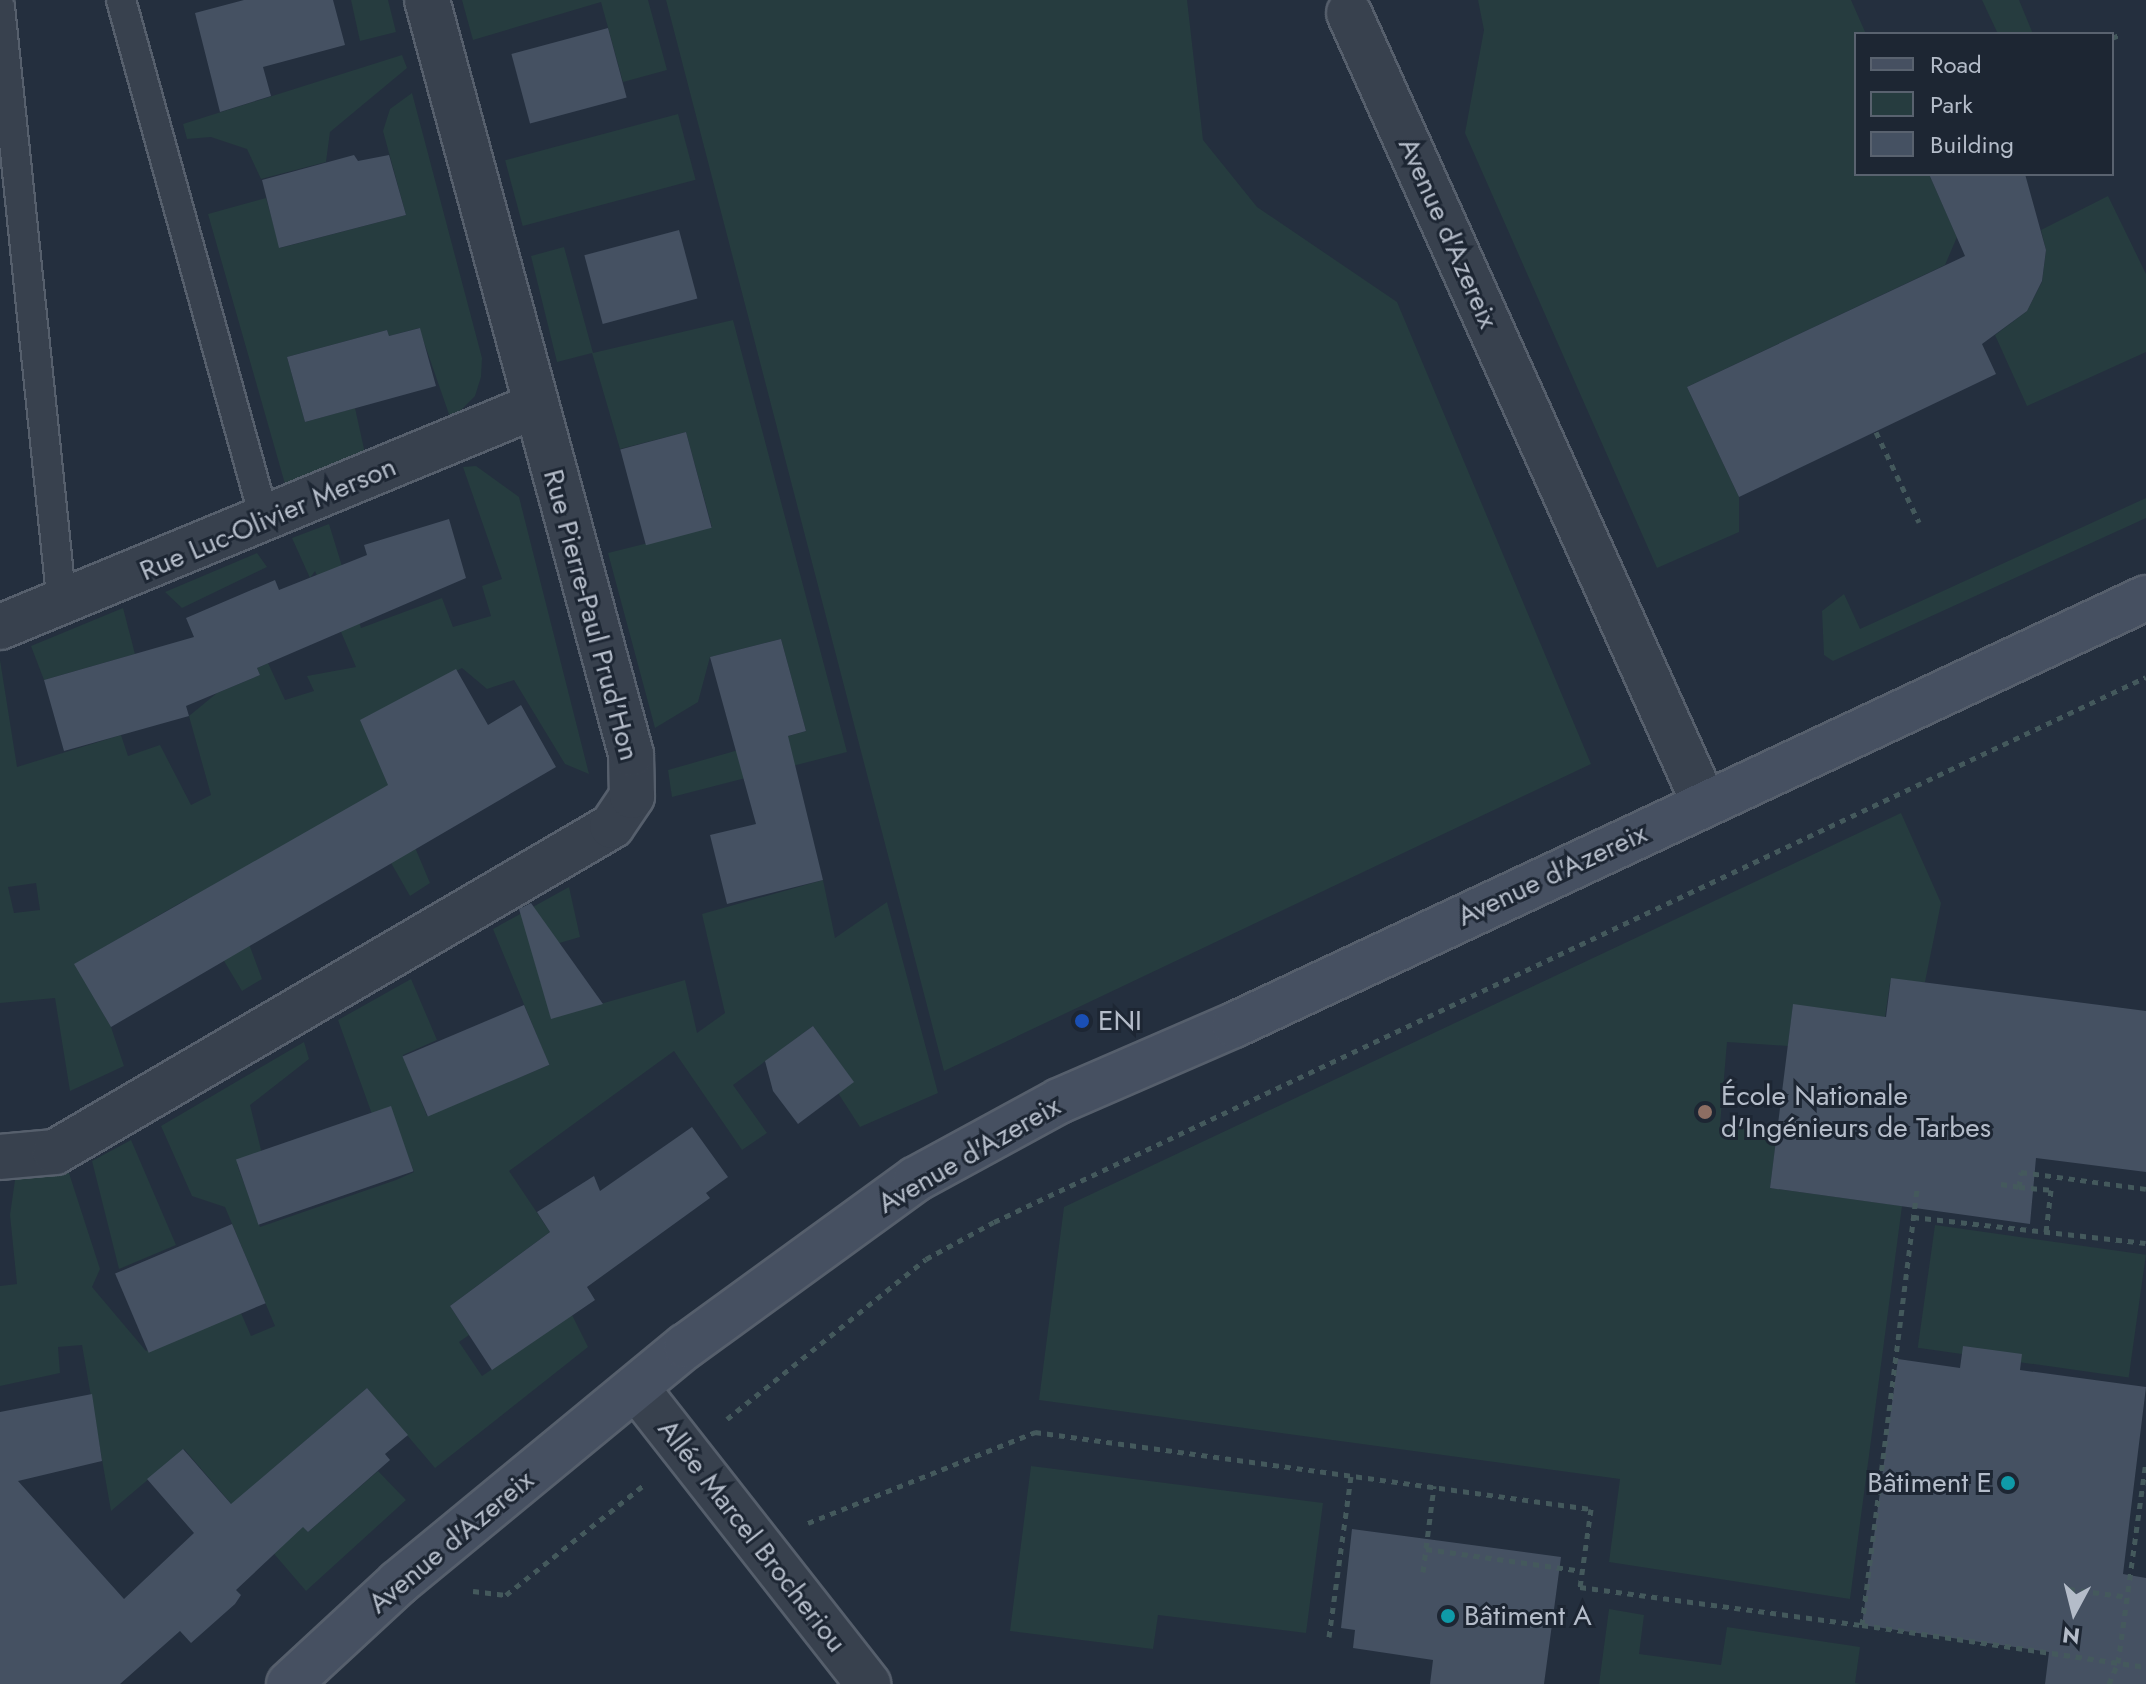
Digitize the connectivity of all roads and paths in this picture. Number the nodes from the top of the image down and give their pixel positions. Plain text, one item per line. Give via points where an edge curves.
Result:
1 (121, 0) edge
2 (427, 0) edge
3 (0, 7) edge
4 (1349, 13) dead end
5 (2122, 34) dead end
6 (2114, 37) edge
7 (535, 406) junction
8 (1876, 432) dead end
9 (265, 521) junction
10 (1919, 522) dead end
11 (2146, 598) edge
12 (62, 605) junction
13 (0, 627) edge
14 (2146, 677) edge
15 (1704, 803) junction
16 (0, 1157) edge
17 (2001, 1184) dead end
18 (1917, 1187) dead end
19 (2019, 1187) junction
20 (2146, 1189) edge
21 (1913, 1217) junction
22 (2046, 1232) junction
23 (2146, 1243) edge
24 (637, 1389) junction
25 (685, 1453) junction
26 (2146, 1462) edge
27 (1351, 1476) junction
28 (1434, 1486) junction
29 (758, 1542) junction
30 (1426, 1549) junction
31 (1582, 1571) junction
32 (1423, 1572) dead end
33 (398, 1583) junction
34 (2069, 1589) dead end
35 (2128, 1597) junction
36 (1862, 1625) junction
37 (1329, 1637) dead end
38 (2118, 1663) junction
39 (2146, 1667) edge
40 (289, 1684) edge
41 (868, 1684) edge
42 (2109, 1684) edge

1 - 9 lane
2 - 7 street, Rue Pierre-Paul Prud'Hon
3 - 12 lane
4 - 15 street, Avenue d'Azereix
5 - 6 path
7 - 9 street, Rue Luc-Olivier Merson
7 - 16 street, Rue Pierre-Paul Prud'Hon via 631,754 632,796 625,813 612,826 55,1152
8 - 10 path
9 - 12 street, Rue Luc-Olivier Merson
11 - 15 main road, Avenue d'Azereix
12 - 13 street, Rue Luc-Olivier Merson
14 - 25 path via 994,1222 926,1259
15 - 24 main road, Avenue d'Azereix via 1059,1101 955,1158 827,1244
17 - 19 path
18 - 21 path
19 - 20 path via 2021,1172
19 - 22 path via 2051,1190
21 - 22 path
21 - 36 path
22 - 23 path
24 - 25 street, Allée Marcel Brocheriou
24 - 33 main road, Avenue d'Azereix
25 - 29 street, Allée Marcel Brocheriou
25 - 33 path via 506,1595
26 - 35 path
27 - 28 path
27 - 29 path via 1035,1432
27 - 37 path
28 - 30 path
28 - 31 path via 1591,1509
29 - 41 street, Allée Marcel Brocheriou
30 - 31 path
30 - 32 path
31 - 36 path via 1580,1587
33 - 40 main road, Avenue d'Azereix
34 - 35 path
35 - 38 path
36 - 38 path
38 - 39 path
38 - 42 path

